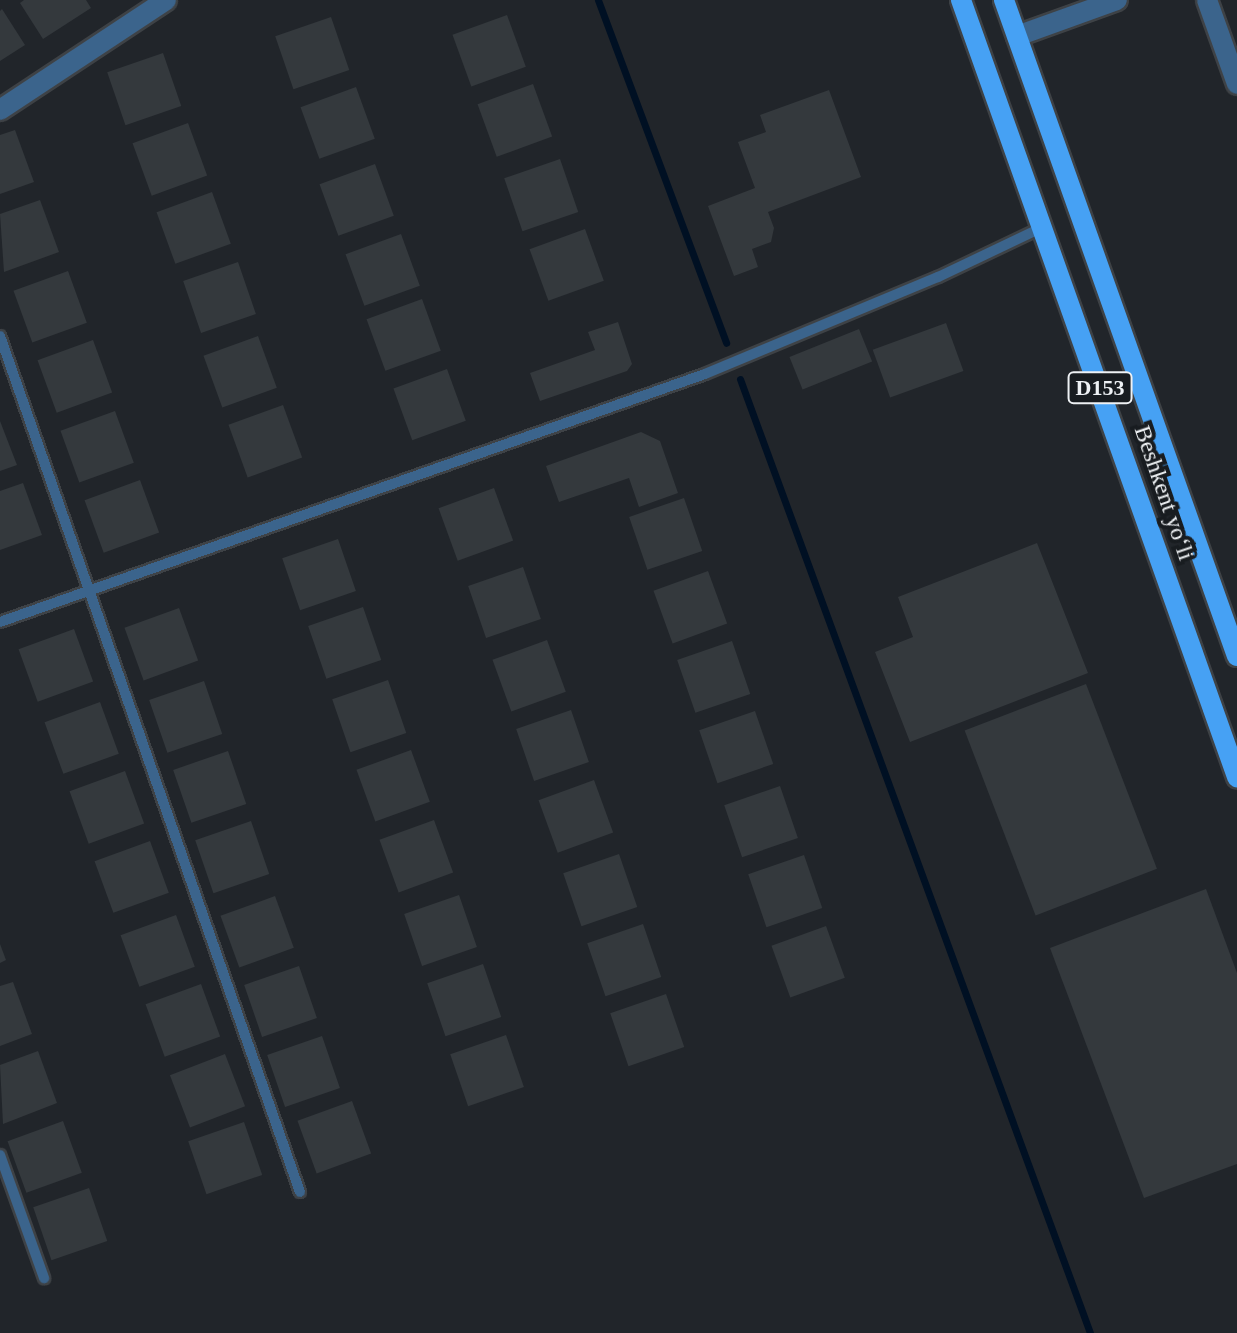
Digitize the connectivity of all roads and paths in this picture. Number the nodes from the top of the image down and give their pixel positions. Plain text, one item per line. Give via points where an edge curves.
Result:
1 (166, 0) edge
2 (961, 0) edge
3 (1004, 0) edge
4 (1117, 0) edge
5 (1207, 0) edge
6 (1017, 36) junction
7 (1237, 84) edge
8 (0, 110) edge
9 (1043, 227) junction
10 (0, 336) edge
11 (90, 592) junction
12 (0, 622) edge
13 (1237, 656) edge
14 (1237, 777) edge
15 (0, 1155) edge
16 (300, 1192) dead end
17 (44, 1278) dead end

1 - 8 street
2 - 9 main road, Beshkent yoʻli / D153
3 - 6 main road, Beshkent yoʻli / D153
4 - 6 street
5 - 7 street
6 - 13 main road, Beshkent yoʻli / D153
9 - 11 lane via 705,374
9 - 14 main road, Beshkent yoʻli / D153
10 - 11 lane
11 - 12 lane
11 - 16 lane
15 - 17 lane

